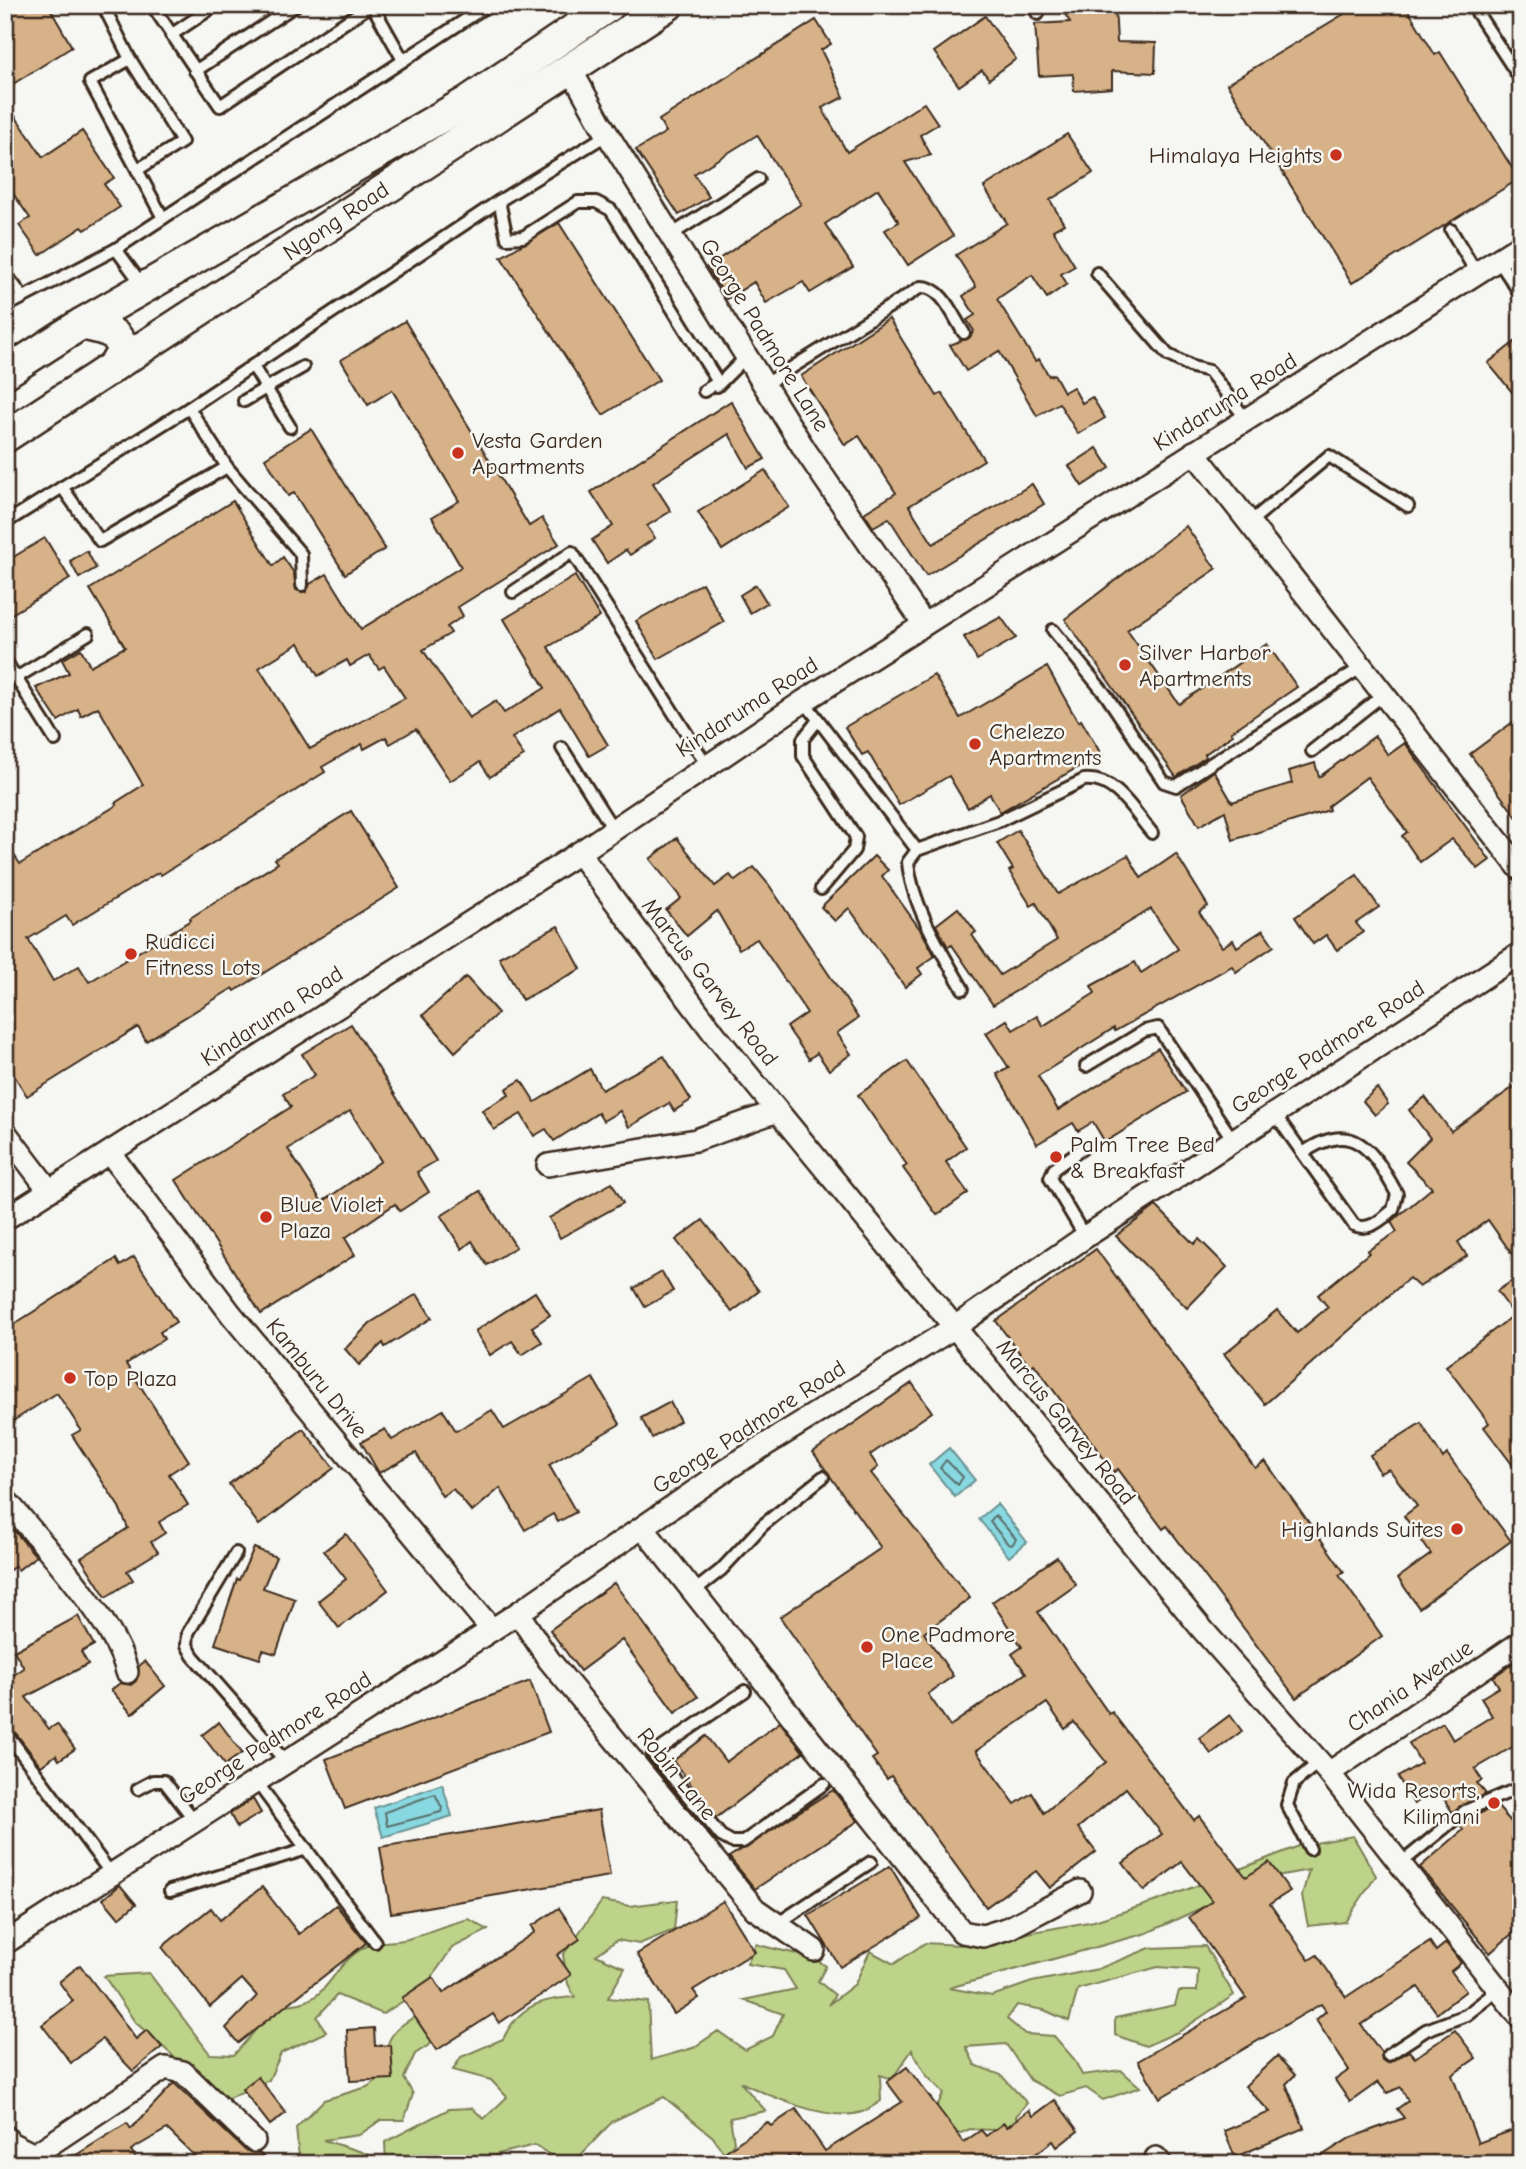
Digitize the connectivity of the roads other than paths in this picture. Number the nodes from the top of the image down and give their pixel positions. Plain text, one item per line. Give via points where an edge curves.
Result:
1 (103, 5) edge
2 (152, 5) edge
3 (216, 5) edge
4 (296, 5) edge
5 (371, 5) edge
6 (488, 5) edge
7 (610, 5) edge
8 (668, 5) edge
9 (1472, 5) edge
10 (171, 35) junction
11 (130, 59) junction
12 (403, 60) junction
13 (570, 68) junction
14 (195, 71) junction
15 (1521, 80) edge
16 (608, 134) junction
17 (137, 170) junction
18 (758, 179) dead end
19 (499, 201) junction
20 (163, 218) junction
21 (1451, 230) dead end
22 (671, 234) junction
23 (1521, 245) edge
24 (116, 249) junction
25 (1498, 260) junction
26 (5, 273) edge
27 (1097, 273) dead end
28 (1477, 274) junction
29 (146, 290) junction
30 (1521, 295) edge
31 (23, 297) junction
32 (5, 307) edge
33 (81, 324) junction
34 (964, 333) dead end
35 (746, 357) junction
36 (253, 366) junction
37 (303, 366) dead end
38 (109, 370) junction
39 (5, 373) edge
40 (719, 382) junction
41 (764, 385) junction
42 (266, 388) junction
43 (704, 391) dead end
44 (244, 401) dead end
45 (189, 408) junction
46 (1246, 419) junction
47 (290, 427) dead end
48 (5, 437) edge
49 (1194, 452) junction
50 (227, 467) junction
51 (62, 487) junction
52 (1408, 506) dead end
53 (5, 523) edge
54 (1249, 523) junction
55 (302, 584) dead end
56 (513, 592) dead end
57 (924, 624) junction
58 (1053, 630) dead end
59 (88, 634) dead end
60 (5, 660) edge
61 (1362, 667) junction
62 (16, 678) junction
63 (1384, 694) junction
64 (804, 701) junction
65 (818, 720) junction
66 (55, 740) dead end
67 (562, 748) dead end
68 (1312, 751) dead end
69 (706, 764) junction
70 (613, 830) junction
71 (1152, 833) dead end
72 (918, 850) junction
73 (579, 853) junction
74 (1521, 870) edge
75 (821, 889) dead end
76 (1521, 953) edge
77 (963, 989) dead end
78 (1086, 1066) dead end
79 (777, 1111) junction
80 (1274, 1113) junction
81 (5, 1132) edge
82 (1233, 1140) junction
83 (1083, 1148) dead end
84 (110, 1153) junction
85 (1303, 1153) junction
86 (548, 1165) dead end
87 (49, 1190) junction
88 (5, 1219) edge
89 (1085, 1237) junction
90 (955, 1327) junction
91 (823, 1477) dead end
92 (5, 1499) edge
93 (643, 1528) junction
94 (236, 1553) dead end
95 (693, 1592) junction
96 (518, 1613) junction
97 (492, 1630) junction
98 (1521, 1642) edge
99 (127, 1672) dead end
100 (745, 1691) dead end
101 (5, 1736) edge
102 (644, 1759) junction
103 (285, 1761) junction
104 (1324, 1767) junction
105 (256, 1780) junction
106 (824, 1784) dead end
107 (1521, 1787) edge
108 (138, 1789) dead end
109 (195, 1821) junction
110 (307, 1849) junction
111 (1310, 1849) dead end
112 (871, 1862) dead end
113 (1399, 1865) junction
114 (111, 1875) junction
115 (170, 1891) dead end
116 (1080, 1891) dead end
117 (777, 1924) junction
118 (375, 1942) dead end
119 (5, 1943) edge
120 (814, 1950) dead end
121 (1498, 1990) junction
122 (1521, 2018) edge
123 (1388, 2054) dead end
124 (5, 2136) edge
125 (254, 2141) dead end
126 (33, 2161) edge

1 - 11 lane
2 - 10 lane
3 - 10 lane
4 - 14 lane
5 - 12 lane
5 - 14 lane via 220,106
6 - 12 lane
7 - 29 main road, Ngong Road via 467,102
8 - 13 main road, Ngong Road
9 - 15 lane
10 - 14 lane
11 - 17 lane via 90,82
11 - 17 lane via 183,142
12 - 20 lane
13 - 16 street, George Padmore Lane
13 - 38 main road, Ngong Road
16 - 19 lane
16 - 22 street, George Padmore Lane
17 - 20 lane
18 - 22 lane
19 - 36 lane
19 - 40 lane via 507,238 523,237 578,202 596,202 611,210
20 - 24 lane
21 - 28 lane
22 - 35 street, George Padmore Lane
23 - 25 street, Kindaruma Road
24 - 29 lane
24 - 31 lane
25 - 28 street, Kindaruma Road
25 - 30 lane
26 - 31 lane
27 - 46 lane via 1168,355 1209,371
28 - 46 street, Kindaruma Road
29 - 33 main road, Ngong Road
31 - 32 lane
33 - 38 main road via 119,338 120,357
33 - 39 main road, Ngong Road
34 - 41 lane via 937,291 921,287
35 - 40 lane via 718,386
35 - 41 street, George Padmore Lane
36 - 42 lane
36 - 45 lane
37 - 42 lane
38 - 48 main road, Ngong Road
40 - 43 lane
41 - 57 street, George Padmore Lane
42 - 44 lane
42 - 47 lane
45 - 50 lane
45 - 51 lane
46 - 49 street, Kindaruma Road
49 - 54 street
49 - 57 street, Kindaruma Road
50 - 51 lane via 100,541
50 - 55 lane via 301,554
51 - 53 lane
52 - 54 lane via 1329,456
54 - 61 street
56 - 69 lane via 572,552
57 - 64 street, Kindaruma Road
58 - 61 lane via 1106,695 1164,782 1176,786
59 - 62 lane
60 - 62 lane
61 - 63 street
62 - 66 lane
63 - 68 lane
63 - 74 street
64 - 65 lane
64 - 69 street, Kindaruma Road
65 - 72 lane
65 - 75 lane via 803,739 803,756 856,837 854,850
67 - 70 lane
69 - 70 street, Kindaruma Road
70 - 73 street, Kindaruma Road
71 - 72 lane via 1112,786 1098,779 1084,780 999,821
72 - 77 lane via 908,862 910,882
73 - 79 street, Marcus Garvey Road
73 - 84 street, Kindaruma Road
76 - 80 street, George Padmore Road
78 - 82 lane via 1144,1031 1158,1028
79 - 86 street via 696,1140
79 - 90 street, Marcus Garvey Road
80 - 82 street, George Padmore Road
80 - 85 lane
81 - 87 street
82 - 89 street, George Padmore Road
83 - 89 lane via 1050,1178
84 - 87 street, Kindaruma Road
84 - 97 street, Kamburu Drive via 231,1314
85 - 85 lane via 1323,1139 1349,1137 1360,1142 1396,1194 1393,1210 1371,1226 1362,1229 1354,1225
87 - 88 street, Kindaruma Road
89 - 90 street, George Padmore Road
90 - 93 street, George Padmore Road via 733,1465
90 - 104 street, Marcus Garvey Road via 1202,1629
91 - 95 lane via 763,1525
92 - 99 street via 75,1582 121,1653
93 - 95 street
93 - 96 street, George Padmore Road
94 - 103 lane via 188,1633 187,1645
95 - 116 street via 962,1932 983,1936 1009,1928
96 - 97 street, George Padmore Road
96 - 102 street, Robin Lane via 549,1660
97 - 103 street, George Padmore Road
98 - 104 street, Chania Avenue
100 - 102 lane
101 - 114 lane
102 - 106 lane via 732,1842 743,1842
102 - 117 street, Robin Lane via 755,1909
103 - 105 street, George Padmore Road
104 - 111 lane via 1294,1783 1287,1805
104 - 113 street, Marcus Garvey Road
105 - 109 street, George Padmore Road
105 - 110 lane
107 - 113 lane via 1465,1811
108 - 109 lane via 164,1781
109 - 114 street, George Padmore Road
110 - 115 lane
110 - 118 lane
112 - 117 lane
113 - 121 street, Marcus Garvey Road
114 - 119 street, George Padmore Road
117 - 120 street, Robin Lane
121 - 122 street, Marcus Garvey Road
121 - 123 lane via 1466,2015 1426,2030
124 - 126 street
125 - 126 street via 183,2072 165,2068

